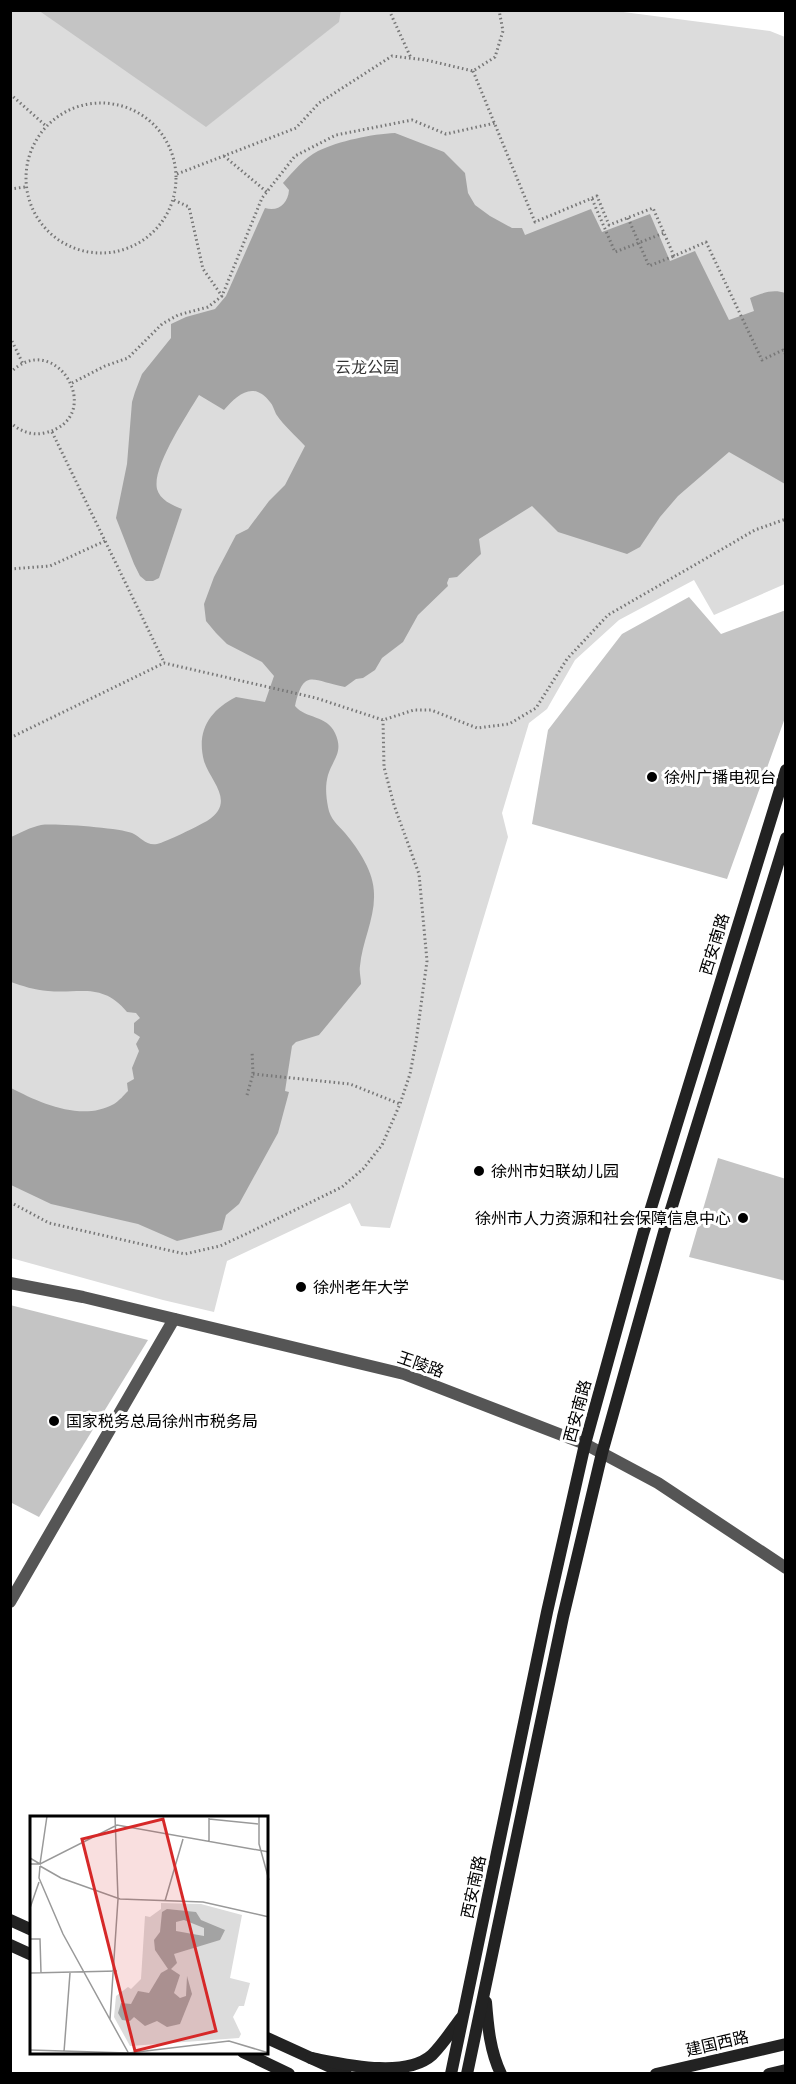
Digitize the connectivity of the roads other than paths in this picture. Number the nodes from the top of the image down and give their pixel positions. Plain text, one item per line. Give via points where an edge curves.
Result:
1 (786, 770) edge
2 (782, 789) edge
3 (786, 838) edge
4 (10, 1283) edge
5 (174, 1319) junction
6 (585, 1444) junction
7 (602, 1453) junction
8 (786, 1569) edge
9 (10, 1602) edge
10 (10, 1920) edge
11 (30, 1929) edge
12 (10, 1946) edge
13 (30, 1954) edge
14 (484, 1988) junction
15 (463, 2015) junction
16 (268, 2038) edge
17 (786, 2044) edge
18 (247, 2054) edge
19 (311, 2058) junction
20 (271, 2065) junction
21 (786, 2070) edge
22 (281, 2073) edge
23 (289, 2073) edge
24 (346, 2073) edge
25 (451, 2073) edge
26 (467, 2073) edge
27 (501, 2073) edge
28 (656, 2073) edge
29 (769, 2073) edge

1 - 2 main road, 西安南路
2 - 6 main road, 西安南路 via 643,1234
3 - 7 main road, 西安南路 via 664,1232
4 - 5 street, 王陵路
5 - 6 street, 王陵路 via 404,1374
5 - 9 street
6 - 7 street, 王陵路
6 - 15 main road, 西安南路
7 - 8 street, 王陵路 via 658,1483
7 - 14 main road, 西安南路
10 - 11 main road
12 - 13 main road
14 - 26 main road, 西安南路
14 - 27 main road via 489,2034
15 - 19 main road via 430,2056 411,2066 358,2067
15 - 25 main road, 西安南路
16 - 19 main road
17 - 28 main road, 建国西路
18 - 20 main road
19 - 24 main road
20 - 22 main road
20 - 23 main road
21 - 29 main road

